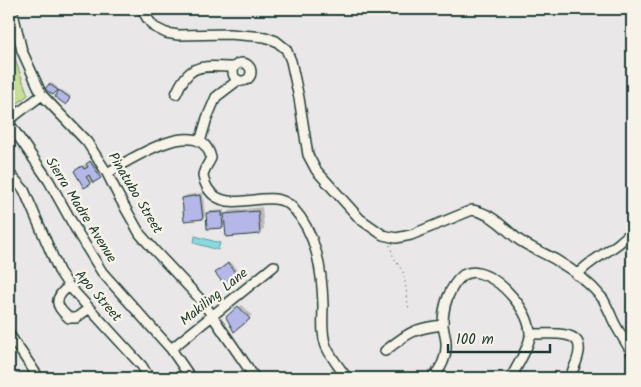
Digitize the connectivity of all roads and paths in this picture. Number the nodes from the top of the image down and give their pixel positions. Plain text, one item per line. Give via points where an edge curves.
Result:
1 (12, 9) edge
2 (142, 9) edge
3 (234, 67) junction
4 (237, 80) junction
5 (176, 94) dead end
6 (42, 96) junction
7 (9, 122) edge
8 (200, 142) junction
9 (107, 172) junction
10 (9, 173) edge
11 (632, 230) edge
12 (389, 237) junction
13 (274, 266) dead end
14 (577, 275) junction
15 (69, 286) junction
16 (88, 309) junction
17 (409, 310) dead end
18 (213, 316) junction
19 (443, 325) junction
20 (9, 334) edge
21 (530, 334) junction
22 (171, 349) junction
23 (386, 351) dead end
24 (632, 353) edge
25 (39, 378) edge
26 (149, 378) edge
27 (191, 378) edge
28 (256, 378) edge
29 (347, 378) edge
30 (432, 378) edge
31 (511, 378) edge
32 (569, 378) edge

1 - 6 street via 22,51
2 - 12 street via 154,27 166,33 265,37 286,49 299,98 308,156 316,170 360,219 382,236
3 - 4 street via 232,73
3 - 4 street via 242,63 250,69 246,80
3 - 5 street via 193,70 183,79
4 - 8 street via 216,97
6 - 7 street
6 - 9 street, Pinatubo Street via 87,142
7 - 22 street, Sierra Madre Avenue via 49,181 102,272
8 - 9 street via 181,139 160,144
8 - 29 street via 210,153 203,177 215,196 231,202 278,200 288,203 302,220 318,258 323,336 331,357
9 - 18 street, Pinatubo Street via 140,234
10 - 15 street, Apo Street via 24,190 59,272
11 - 14 street via 619,244
12 - 14 street via 411,235 472,210 482,212 534,250
12 - 17 path via 393,256 404,274
13 - 18 street, Makiling Lane
14 - 24 street via 602,299
15 - 16 street, Apo Street
15 - 16 street via 58,298 60,309 69,318 76,318
16 - 26 street, Apo Street via 142,366
18 - 22 street, Makiling Lane
18 - 28 street, Pinatubo Street
19 - 21 street via 451,289 462,275 477,272 512,296 527,320
19 - 23 street via 408,333
19 - 30 street via 446,354
20 - 25 street
21 - 31 street
21 - 32 street via 560,334 576,340 580,355
22 - 27 street, Sierra Madre Avenue

